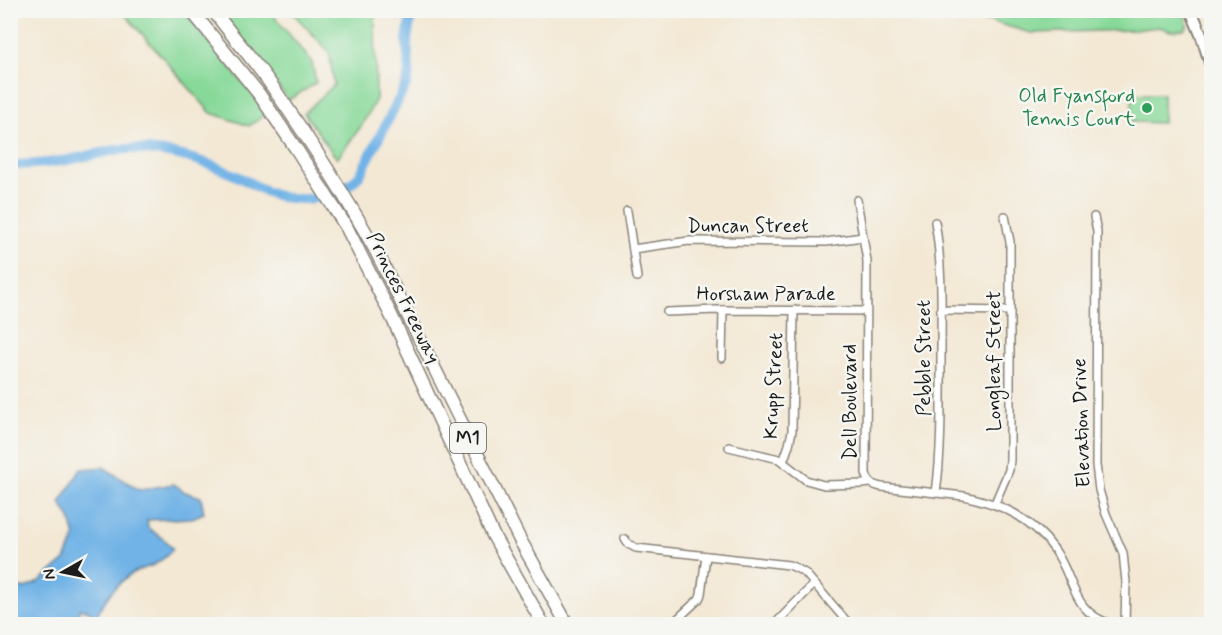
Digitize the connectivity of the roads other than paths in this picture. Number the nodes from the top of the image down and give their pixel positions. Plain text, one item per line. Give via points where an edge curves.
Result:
1 (191, 10) edge
2 (213, 10) edge
3 (1191, 10) edge
4 (1207, 38) edge
5 (1212, 69) edge
6 (857, 200) dead end
7 (627, 212) dead end
8 (1005, 216) dead end
9 (1094, 217) dead end
10 (935, 222) dead end
11 (863, 237) junction
12 (633, 249) junction
13 (637, 277) dead end
14 (723, 310) junction
15 (794, 310) junction
16 (941, 310) junction
17 (866, 311) junction
18 (1010, 311) junction
19 (667, 312) dead end
20 (722, 358) dead end
21 (729, 447) dead end
22 (783, 462) junction
23 (868, 479) junction
24 (936, 493) junction
25 (995, 504) junction
26 (625, 539) dead end
27 (706, 556) junction
28 (814, 584) junction
29 (1096, 618) junction
30 (543, 624) edge
31 (567, 624) edge
32 (672, 624) edge
33 (775, 624) edge
34 (849, 624) edge
35 (1088, 624) edge
36 (1111, 624) edge
37 (1125, 624) edge

1 - 30 highway, Princes Freeway / M1 via 259,94 347,228 493,536
2 - 31 highway, Princes Freeway / M1 via 271,85 356,214 519,538
3 - 4 main road
4 - 5 main road
6 - 11 street, Dell Boulevard
7 - 12 street
8 - 18 street, Longleaf Street via 1010,242
9 - 37 street, Elevation Drive via 1096,465 1106,514 1124,553
10 - 16 street, Pebble Street via 940,247
11 - 12 street, Duncan Street via 826,242 689,241
11 - 17 street, Dell Boulevard via 867,261
12 - 13 street
14 - 15 street, Horsham Parade
14 - 19 street, Horsham Parade
14 - 20 street
15 - 17 street, Horsham Parade
15 - 22 street, Krupp Street via 792,431
16 - 18 street
16 - 24 street, Pebble Street via 941,454
17 - 23 street, Dell Boulevard
18 - 25 street, Longleaf Street via 1011,460
21 - 22 street
22 - 23 street via 806,480 824,485 851,485
23 - 24 street, Dell Boulevard via 874,486
24 - 25 street, Dell Boulevard
25 - 29 street, Dell Boulevard via 1014,512 1044,536 1061,560 1078,600
26 - 27 street via 636,548
27 - 28 street via 789,566 805,573
27 - 32 street via 699,599
28 - 33 street
28 - 34 street
29 - 35 street
29 - 36 street, Dell Boulevard

